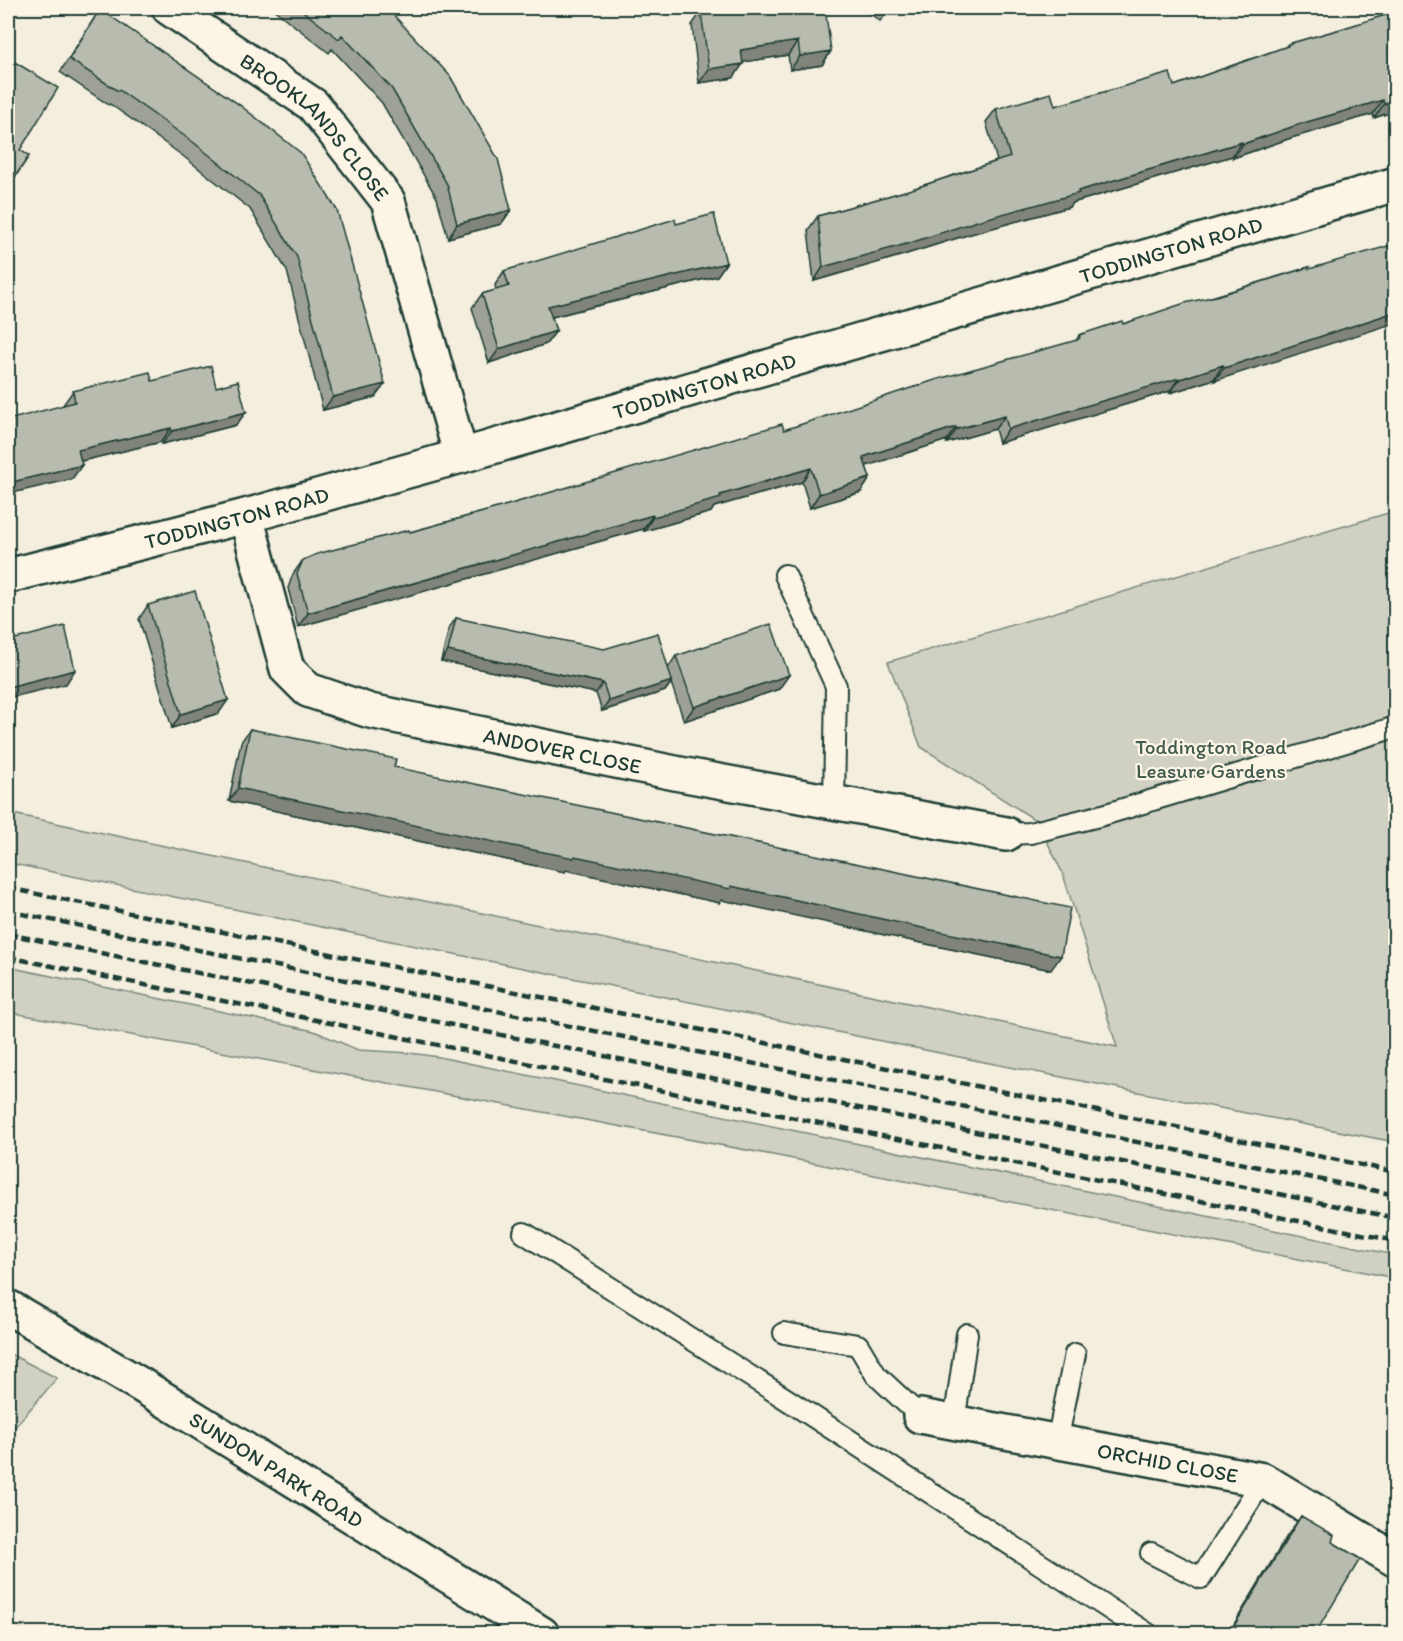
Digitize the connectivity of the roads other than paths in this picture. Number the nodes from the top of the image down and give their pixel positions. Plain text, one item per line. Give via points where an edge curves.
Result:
1 (168, 8) edge
2 (1395, 183) edge
3 (461, 456) junction
4 (246, 516) junction
5 (785, 575) dead end
6 (8, 576) edge
7 (1395, 727) edge
8 (834, 803) junction
9 (1006, 834) joint
10 (524, 1233) dead end
11 (8, 1307) edge
12 (784, 1333) dead end
13 (967, 1334) dead end
14 (1075, 1354) dead end
15 (920, 1416) joint
16 (954, 1422) junction
17 (1057, 1442) junction
18 (1263, 1480) junction
19 (1151, 1553) dead end
20 (1395, 1560) edge
21 (542, 1634) edge
22 (1148, 1634) edge

1 - 3 street, BROOKLANDS CLOSE via 313,105 388,201
2 - 3 street, TODDINGTON ROAD
3 - 4 street, TODDINGTON ROAD
4 - 6 street, TODDINGTON ROAD
4 - 8 street, ANDOVER CLOSE via 287,669 308,690 370,711
5 - 8 lane via 836,686
7 - 9 lane via 1103,815 1030,833
8 - 9 street, ANDOVER CLOSE
10 - 22 lane
11 - 21 street, SUNDON PARK ROAD
12 - 15 lane via 858,1345 876,1375
13 - 16 lane
14 - 17 lane
15 - 16 street, ORCHID CLOSE
16 - 17 street, ORCHID CLOSE
17 - 18 street, ORCHID CLOSE
18 - 19 lane via 1201,1578
18 - 20 street, ORCHID CLOSE

